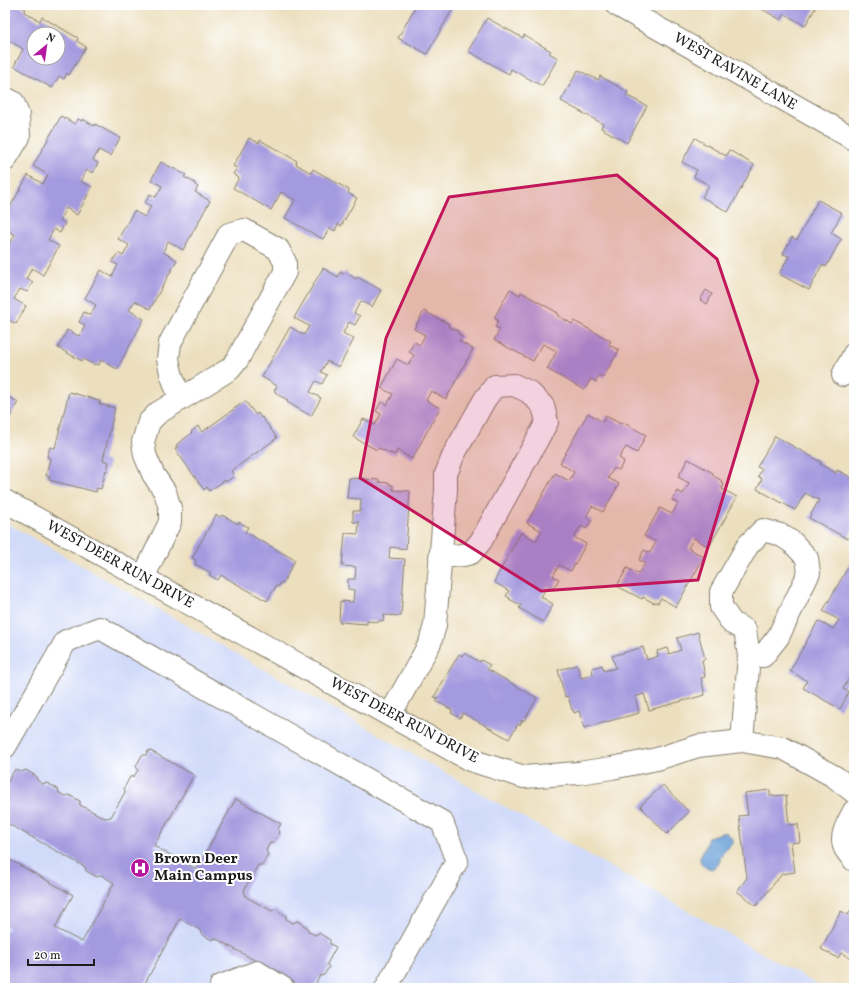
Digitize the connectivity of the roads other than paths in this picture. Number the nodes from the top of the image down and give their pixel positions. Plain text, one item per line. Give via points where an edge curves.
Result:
1 (616, 5) edge
2 (5, 98) edge
3 (854, 139) edge
4 (5, 160) edge
5 (854, 354) edge
6 (843, 375) dead end
7 (180, 399) junction
8 (5, 501) edge
9 (440, 557) junction
10 (143, 578) junction
11 (749, 656) junction
12 (390, 715) junction
13 (742, 741) junction
14 (5, 747) edge
15 (854, 792) edge
16 (854, 811) edge
17 (854, 860) edge
18 (221, 988) edge
19 (283, 988) edge
20 (386, 988) edge

1 - 3 street, WEST RAVINE LANE
2 - 4 street via 13,102 18,115 19,137
5 - 6 street
7 - 7 street via 230,369 238,359 285,272 285,262 278,249 244,230 229,234 170,343 168,359
7 - 10 street via 149,422 143,442 153,474 165,492 170,508 170,522
8 - 10 street, WEST DEER RUN DRIVE
9 - 9 street via 446,474 454,454 495,386 514,385 529,392 542,406 547,422 481,541 471,553
9 - 12 street via 435,625 430,643
10 - 12 street, WEST DEER RUN DRIVE
11 - 11 street via 763,656 778,637 809,573 806,558 793,542 782,535 763,530 748,545 721,592 722,607 732,623 745,630
11 - 13 street
12 - 13 street, WEST DEER RUN DRIVE via 470,760 524,777 612,768 656,759 698,746
13 - 15 street, WEST DEER RUN DRIVE via 783,748 835,777
14 - 20 street via 66,641 100,628 442,822 457,861
16 - 17 street via 843,838 845,849
18 - 19 street via 257,972

